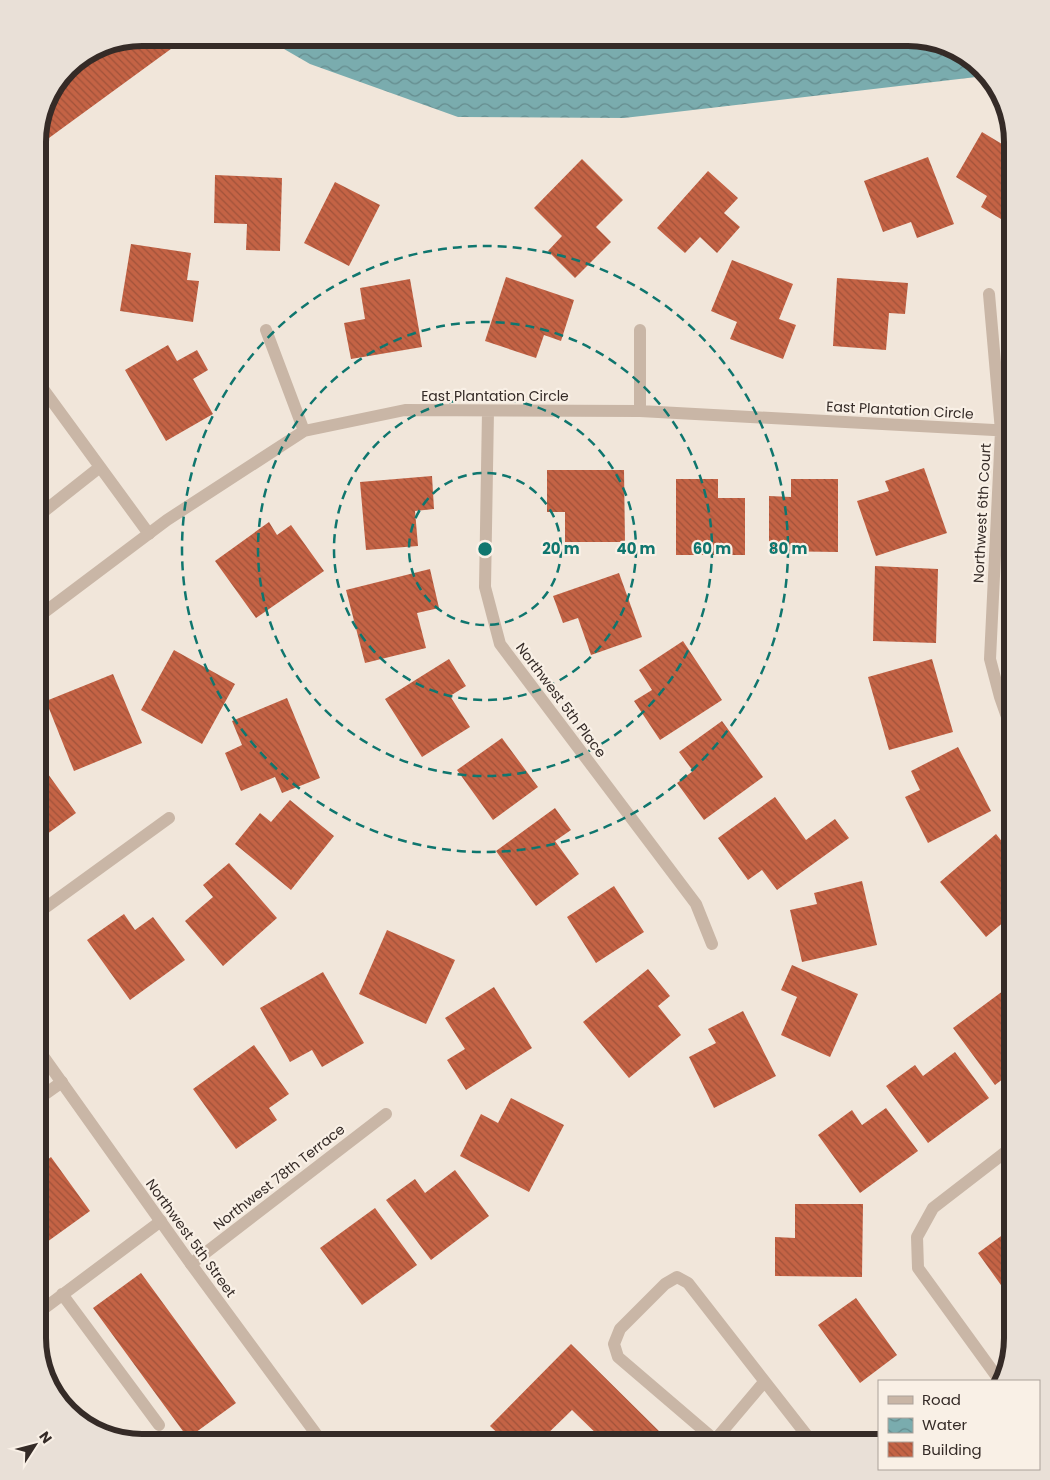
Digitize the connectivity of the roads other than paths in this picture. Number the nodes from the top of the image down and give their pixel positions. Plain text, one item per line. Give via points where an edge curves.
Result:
1 (989, 294) dead end
2 (266, 330) dead end
3 (640, 330) dead end
4 (46, 393) edge
5 (1004, 408) edge
6 (488, 410) junction
7 (640, 411) junction
8 (304, 431) junction
9 (1004, 431) edge
10 (100, 467) junction
11 (1004, 471) edge
12 (46, 510) edge
13 (149, 534) junction
14 (46, 611) edge
15 (1004, 709) edge
16 (169, 818) dead end
17 (46, 907) edge
18 (712, 944) dead end
19 (46, 1060) edge
20 (62, 1082) junction
21 (46, 1093) edge
22 (386, 1114) dead end
23 (1004, 1153) edge
24 (160, 1221) junction
25 (191, 1264) junction
26 (62, 1294) junction
27 (46, 1306) edge
28 (996, 1375) edge
29 (764, 1382) junction
30 (159, 1425) dead end
31 (316, 1434) edge
32 (706, 1434) edge
33 (720, 1434) edge
34 (806, 1434) edge

1 - 5 street, Northwest 6th Court
2 - 8 street
3 - 7 street
4 - 10 street
6 - 7 street, East Plantation Circle
6 - 8 street, East Plantation Circle via 405,410
6 - 18 street, Northwest 5th Place via 486,587 500,644 696,904
7 - 9 street, East Plantation Circle
8 - 13 street, East Plantation Circle
10 - 12 street
10 - 13 street
11 - 15 street, Northwest 6th Court via 990,659
13 - 14 street, East Plantation Circle
16 - 17 street
19 - 20 street, Northwest 5th Street
20 - 21 street
20 - 24 street, Northwest 5th Street
22 - 25 street, Northwest 78th Terrace
23 - 28 street via 933,1208 916,1237 918,1268
24 - 25 street, Northwest 5th Street
24 - 26 street
25 - 31 street, Northwest 5th Street
26 - 27 street
26 - 30 street
29 - 32 street via 688,1283 677,1277 665,1284 620,1329 614,1344 618,1358
29 - 33 street
29 - 34 street

